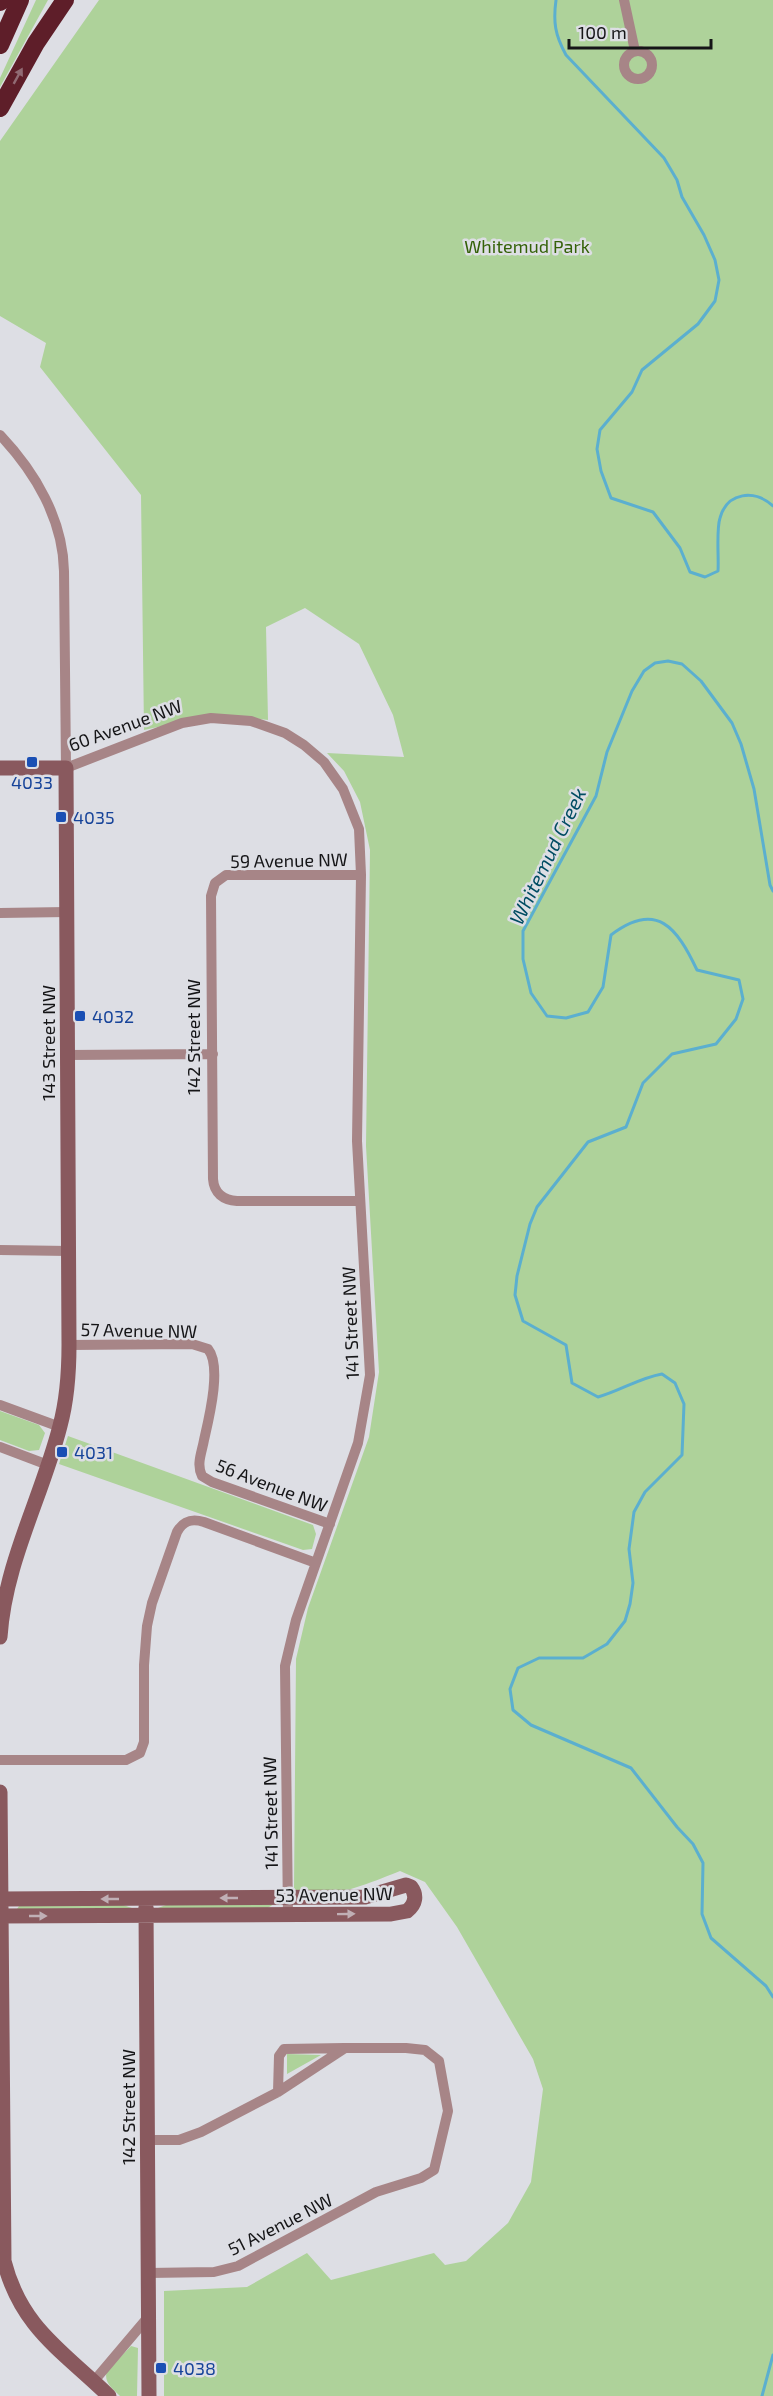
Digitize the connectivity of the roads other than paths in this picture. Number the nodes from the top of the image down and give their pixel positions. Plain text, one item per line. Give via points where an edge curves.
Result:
1 (20, 0) edge
2 (56, 0) edge
3 (65, 0) edge
4 (624, 0) edge
5 (36, 43) junction
6 (0, 45) edge
7 (635, 51) dead end
8 (0, 108) edge
9 (0, 435) edge
10 (324, 762) joint
11 (0, 768) edge
12 (66, 768) junction
13 (361, 875) junction
14 (218, 880) joint
15 (67, 912) junction
16 (0, 913) edge
17 (213, 1054) junction
18 (68, 1055) junction
19 (359, 1201) junction
20 (0, 1250) edge
21 (69, 1251) junction
22 (69, 1345) junction
23 (0, 1405) edge
24 (60, 1427) junction
25 (0, 1447) edge
26 (48, 1465) junction
27 (202, 1476) joint
28 (330, 1524) junction
29 (316, 1563) junction
30 (0, 1636) edge
31 (0, 1760) edge
32 (0, 1792) edge
33 (287, 1898) junction
34 (0, 1899) edge
35 (146, 1899) junction
36 (146, 1915) junction
37 (288, 1915) junction
38 (1, 1916) edge
39 (345, 2048) junction
40 (278, 2092) junction
41 (147, 2140) junction
42 (3, 2269) edge
43 (148, 2273) junction
44 (149, 2316) junction
45 (94, 2380) junction
46 (109, 2396) edge
47 (149, 2396) edge

1 - 6 highway
2 - 5 highway
3 - 5 highway
4 - 7 street
8 -> 5 highway
9 - 12 street, 143 Street NW via 47,501 63,551
10 - 12 street, 60 Avenue NW via 285,733 251,721 224,718 182,723
10 - 13 street, 141 Street NW via 343,789 356,820
11 - 12 street, 60 Avenue NW
12 - 15 street, 143 Street NW
13 - 14 street, 59 Avenue NW via 232,875
13 - 19 street, 141 Street NW
14 - 17 street, 142 Street NW via 211,896
15 - 16 street
15 - 18 street, 143 Street NW
17 - 18 street
17 - 19 street, 142 Street NW via 213,1179 219,1195 237,1201
18 - 21 street, 143 Street NW
19 - 28 street, 141 Street NW via 370,1375 358,1443
20 - 21 street
21 - 22 street, 143 Street NW
22 - 24 street, 143 Street NW
22 - 27 street, 57 Avenue NW via 192,1344 208,1349 215,1368 200,1461
23 - 24 street
24 - 26 street, 143 Street NW
25 - 26 street
26 - 30 street, 143 Street NW via 15,1560
27 - 28 street, 56 Avenue NW
28 - 29 street, 141 Street NW
29 - 31 street via 204,1522 188,1521 177,1533 149,1614 144,1648 144,1742 140,1753 126,1760
29 - 33 street, 141 Street NW via 285,1666
32 - 34 street
33 -> 35 street, 53 Avenue NW
33 - 37 street, 141 Street NW
37 -> 33 street, 53 Avenue NW via 402,1913 411,1908 415,1896 406,1885 365,1897
35 -> 34 street, 53 Avenue NW
34 - 38 street
35 - 36 street, 142 Street NW
36 - 37 street, 53 Avenue NW
38 -> 36 street, 53 Avenue NW
36 - 41 street, 142 Street NW
38 - 42 street
39 - 40 street
39 - 40 street via 284,2049 279,2056
39 - 43 street, 51 Avenue NW via 425,2050 439,2061 448,2111 434,2170 376,2192 238,2266 214,2272
40 - 41 street via 195,2135 179,2140
41 - 43 street, 142 Street NW
42 - 45 street via 34,2325
43 - 44 street, 142 Street NW
44 - 45 street
44 - 47 street, 142 Street NW
45 - 46 street

